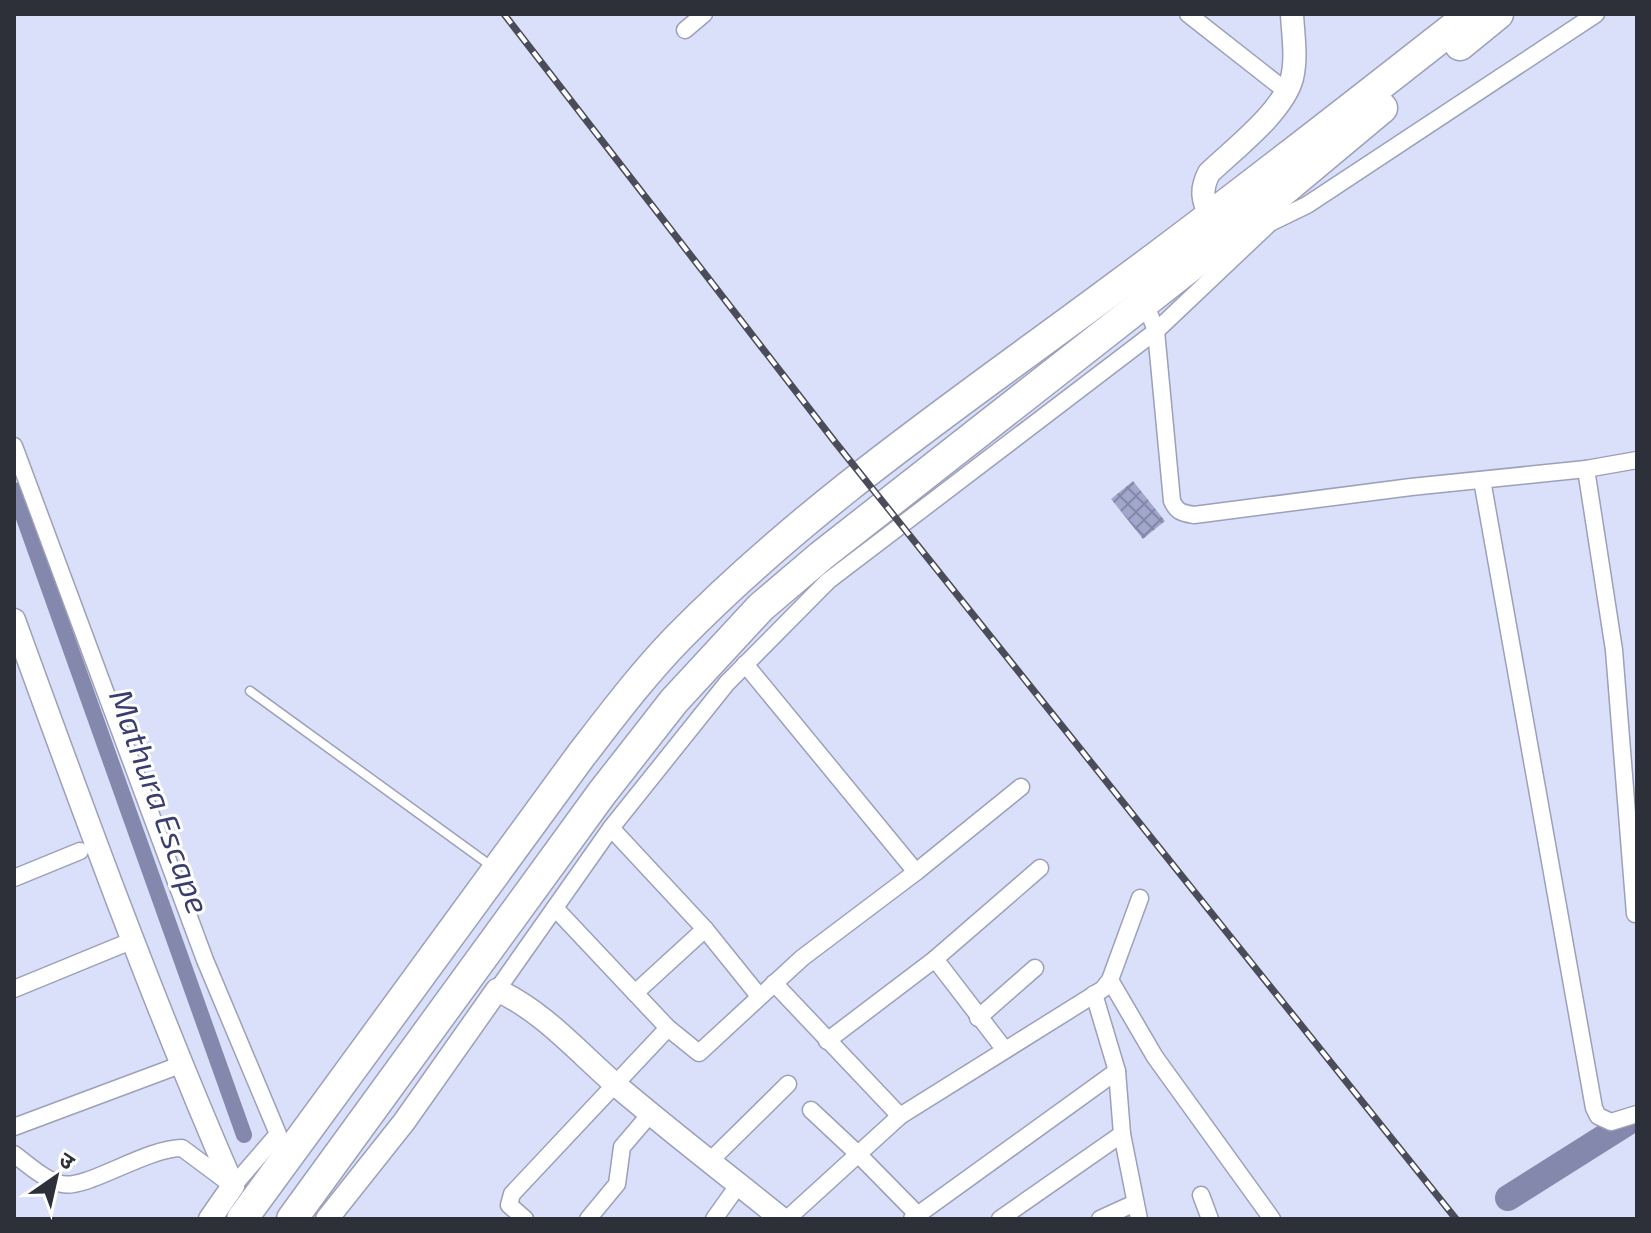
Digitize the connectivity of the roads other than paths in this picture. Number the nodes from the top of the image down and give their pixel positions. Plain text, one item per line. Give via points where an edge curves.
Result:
1 (704, 14) edge
2 (1188, 14) edge
3 (1292, 14) edge
4 (1471, 14) edge
5 (1498, 14) edge
6 (1596, 14) edge
7 (685, 30) dead end
8 (1286, 91) junction
9 (1356, 116) junction
10 (1210, 217) junction
11 (1145, 302) junction
12 (1156, 331) junction
13 (14, 446) edge
14 (1637, 460) edge
15 (1586, 469) junction
16 (1482, 480) junction
17 (14, 620) edge
18 (745, 664) junction
19 (250, 691) dead end
20 (1021, 787) dead end
21 (611, 828) junction
22 (80, 851) dead end
23 (1040, 868) dead end
24 (498, 870) junction
25 (916, 872) junction
26 (14, 878) edge
27 (1140, 898) dead end
28 (555, 908) junction
29 (1635, 914) edge
30 (705, 929) junction
31 (131, 941) junction
32 (935, 959) junction
33 (1035, 968) dead end
34 (1110, 980) junction
35 (774, 983) junction
36 (14, 989) edge
37 (497, 990) junction
38 (635, 993) junction
39 (1094, 994) junction
40 (759, 996) junction
41 (978, 1018) junction
42 (668, 1028) junction
43 (827, 1041) junction
44 (1005, 1050) junction
45 (180, 1065) junction
46 (1117, 1071) junction
47 (616, 1084) junction
48 (788, 1084) dead end
49 (811, 1110) dead end
50 (651, 1113) junction
51 (1637, 1114) edge
52 (900, 1116) junction
53 (14, 1127) edge
54 (1122, 1134) junction
55 (858, 1154) junction
56 (17, 1162) edge
57 (709, 1162) junction
58 (739, 1184) junction
59 (233, 1186) junction
60 (1201, 1195) dead end
61 (1137, 1211) edge
62 (914, 1217) edge
63 (210, 1219) edge
64 (242, 1219) edge
65 (292, 1219) edge
66 (327, 1219) edge
67 (525, 1219) edge
68 (588, 1219) edge
69 (714, 1219) edge
70 (784, 1219) edge
71 (1000, 1219) edge
72 (1100, 1219) edge
73 (1210, 1219) edge
74 (1272, 1219) edge

1 - 7 street
2 - 8 street
3 - 8 street via 1294,61
4 - 9 highway
5 - 9 highway
6 - 12 street via 1307,205 1270,223
8 - 10 street via 1271,113 1209,173 1202,197
9 - 10 highway
9 - 11 highway via 1224,240
10 - 24 highway via 822,507 729,588 635,686
11 - 12 street
11 - 65 highway via 821,556 761,607 698,674 602,793
12 - 16 street via 1172,501 1183,513
12 - 18 street via 828,581
13 - 59 street via 205,960 278,1134
14 - 15 street
15 - 16 street
15 - 29 street via 1614,650
16 - 51 street via 1594,1108 1611,1122
17 - 31 street
18 - 21 street
18 - 25 street
19 - 24 lane
20 - 25 street
21 - 28 street
21 - 30 street
22 - 26 street
23 - 32 street
24 - 64 highway
25 - 35 street
27 - 34 street
28 - 37 street
28 - 38 street
30 - 38 street
30 - 40 street
31 - 36 street
31 - 45 street
32 - 41 street
32 - 43 street
33 - 41 street
34 - 39 street
34 - 74 street via 1155,1057
35 - 40 street
35 - 43 street
37 - 47 street via 557,1029
37 - 66 street via 404,1122
38 - 42 street
39 - 44 street
39 - 46 street
40 - 42 street via 699,1053
41 - 44 street
42 - 47 street
43 - 52 street
44 - 52 street
45 - 53 street
45 - 59 street
46 - 54 street
46 - 62 street
47 - 50 street
47 - 67 street via 512,1194 509,1205
48 - 57 street
49 - 55 street
50 - 57 street
50 - 68 street via 622,1147 617,1184
52 - 55 street
54 - 61 street
54 - 71 street
55 - 62 street
55 - 70 street
56 - 59 street via 72,1185 146,1155 182,1148
57 - 58 street
58 - 69 street
58 - 70 street
59 - 63 street
60 - 73 street
61 - 72 street

